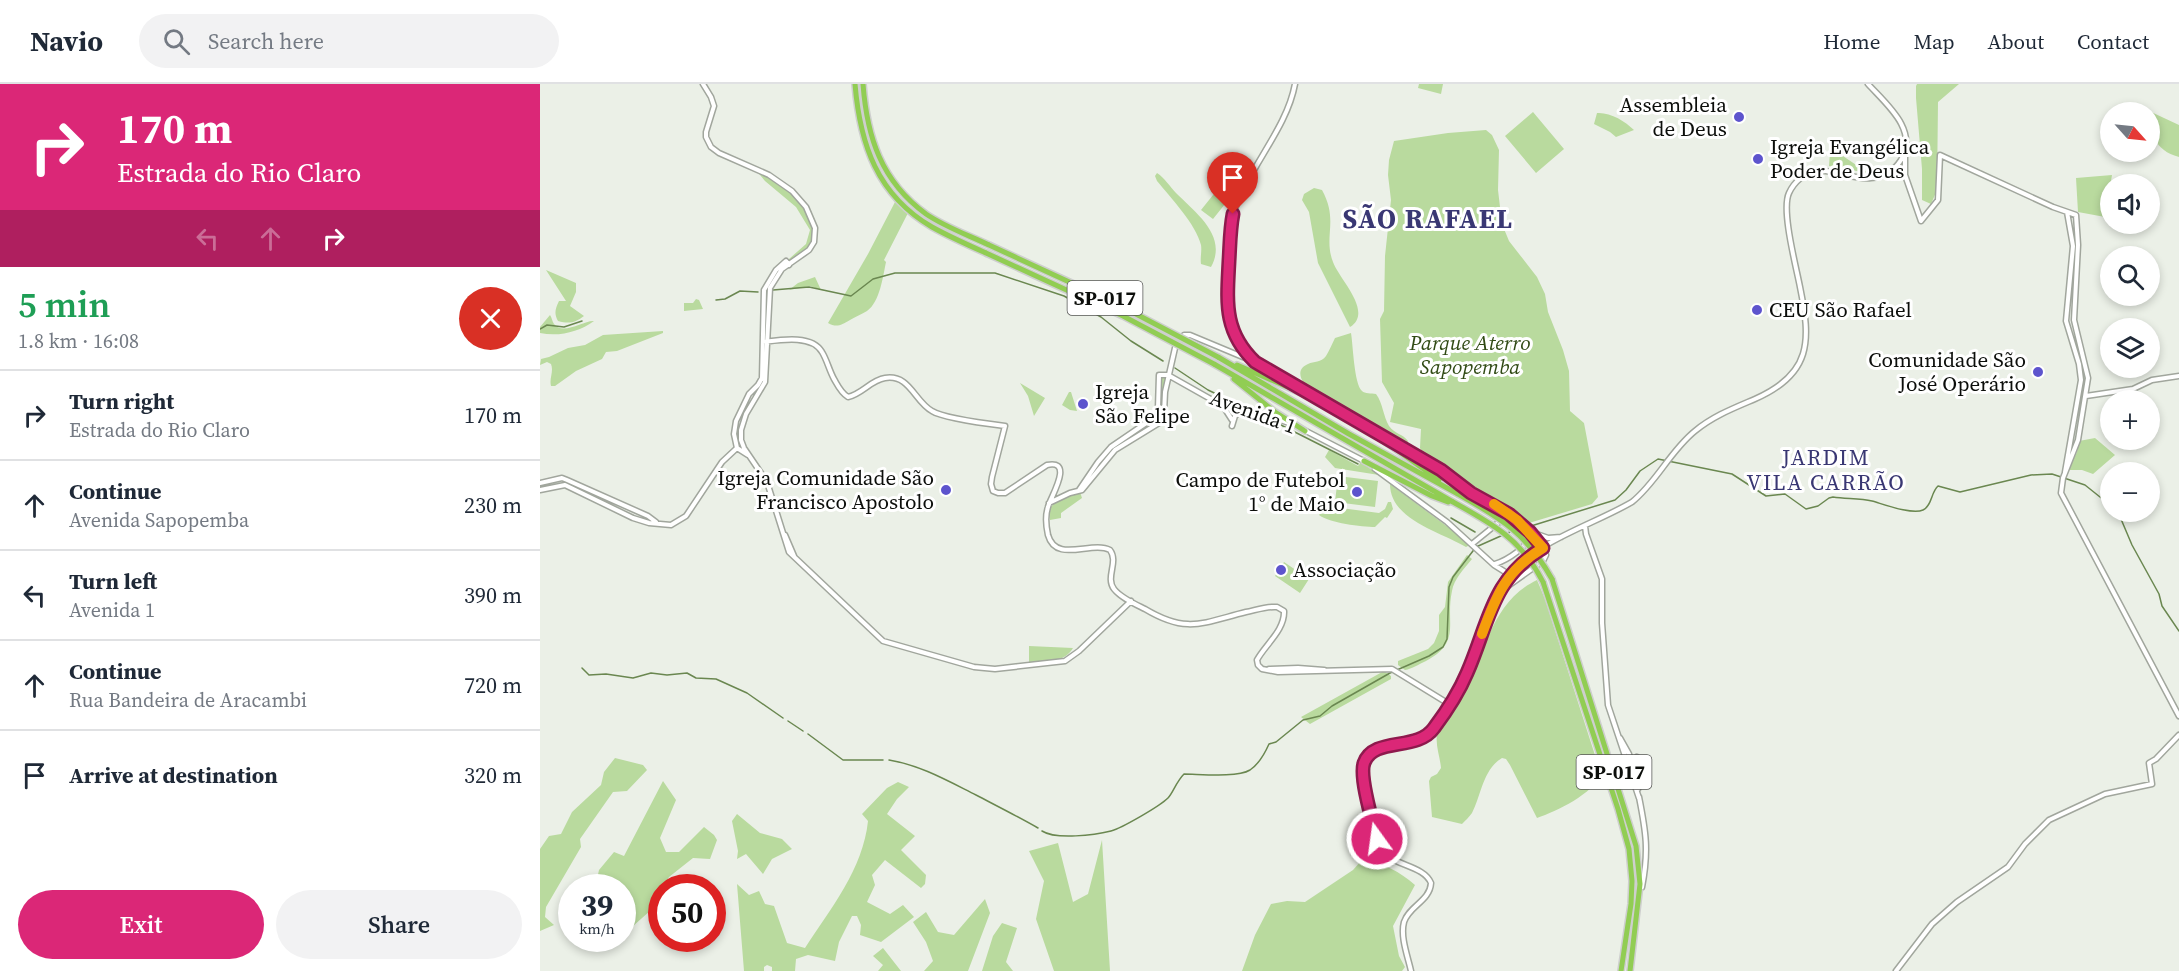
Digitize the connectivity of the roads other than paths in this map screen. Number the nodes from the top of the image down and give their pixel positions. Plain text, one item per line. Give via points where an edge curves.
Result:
1 (702, 84) edge
2 (855, 84) edge
3 (862, 84) edge
4 (1295, 84) edge
5 (1868, 84) edge
6 (1906, 150) junction
7 (1898, 165) junction
8 (1905, 175) junction
9 (2067, 212) junction
10 (765, 341) junction
11 (1242, 348) junction
12 (1239, 355) junction
13 (1255, 362) junction
14 (1229, 363) junction
15 (1224, 370) junction
16 (1168, 375) junction
17 (2179, 376) edge
18 (2086, 396) junction
19 (1329, 405) junction
20 (1222, 406) junction
21 (747, 407) junction
22 (1243, 410) junction
23 (1359, 423) junction
24 (1305, 431) junction
25 (2075, 437) junction
26 (737, 448) junction
27 (749, 456) junction
28 (1364, 461) junction
29 (540, 483) edge
30 (540, 490) edge
31 (1081, 490) junction
32 (1452, 490) junction
33 (1453, 502) junction
34 (1049, 504) junction
35 (1509, 514) junction
36 (657, 523) junction
37 (1585, 526) junction
38 (1579, 529) junction
39 (1528, 531) junction
40 (1586, 534) junction
41 (1565, 536) junction
42 (1473, 545) junction
43 (1543, 548) junction
44 (1494, 565) junction
45 (1510, 575) junction
46 (1499, 592) junction
47 (1131, 601) junction
48 (1313, 668) junction
49 (1265, 670) junction
50 (1326, 670) junction
51 (1305, 672) junction
52 (1449, 704) junction
53 (2179, 716) edge
54 (2179, 735) edge
55 (1618, 736) junction
56 (1629, 754) junction
57 (1629, 764) junction
58 (1639, 900) junction
59 (1411, 971) edge
60 (1621, 971) edge
61 (1630, 971) edge
62 (1896, 971) edge

1 - 10 main road via 714,106 706,132 711,147 786,186 801,200 813,221 812,246 787,263 769,292
2 - 15 highway, SP-017, bridge via 860,129 877,172 889,190 925,223 1123,315
3 - 14 highway, SP-017, bridge via 870,136 887,173 926,214 1115,303
4 - 11 main road via 1287,108 1241,195 1232,222 1227,307
5 - 6 main road via 1899,119
6 - 7 main road
6 - 8 main road
7 - 8 main road
7 - 37 main road via 1887,174 1871,178 1819,171 1796,182 1788,196 1787,212 1807,322 1799,363 1772,390 1706,422 1687,438 1644,492
8 - 9 main road via 1921,221 1938,200 1940,155
9 - 18 main road via 2076,215 2074,320 2088,372
9 - 25 main road via 2073,246 2066,321 2081,371
10 - 21 main road via 762,378 749,394
10 - 21 main road via 765,382
10 - 34 main road via 802,341 819,348 848,397 878,380 895,378 909,386 932,411 1005,426 992,488 1005,493 1054,464 1060,474
11 - 12 main road
11 - 13 main road
12 - 13 main road, Avenida 1
12 - 16 main road, Avenida 1 via 1184,335 1175,348
13 - 19 main road, Avenida 1
14 - 19 highway
14 - 32 highway, SP-017
15 - 24 highway
15 - 33 highway, SP-017
16 - 20 main road, Avenida 1
16 - 31 main road via 1164,413 1159,423 1115,450
16 - 31 main road via 1160,375 1155,417 1111,447
17 - 18 main road
18 - 25 main road
19 - 23 main road, Avenida 1
20 - 22 main road, Avenida 1
20 - 22 main road via 1232,423
21 - 26 main road via 735,428
21 - 27 main road via 740,434
22 - 24 main road, Avenida 1
23 - 32 highway
23 - 35 main road, Avenida 1
24 - 28 main road, Avenida 1
25 - 53 main road via 2061,495
26 - 27 main road
26 - 36 main road via 722,462 686,516 671,525
27 - 47 main road via 767,482 794,556 880,638 974,667 995,669 1065,661
28 - 33 highway via 1441,500
28 - 42 main road, Avenida 1
29 - 36 main road via 562,478
30 - 36 main road via 567,485 633,518
31 - 34 main road
32 - 58 highway, SP-017, bridge via 1514,528 1533,548 1552,579 1636,846
33 - 60 highway, SP-017, bridge via 1510,537 1543,582 1629,849 1631,904
34 - 47 main road via 1049,539 1065,550 1110,550 1114,559 1112,584
35 - 39 main road, Avenida 1
35 - 42 main road
37 - 38 main road
37 - 40 main road
38 - 40 main road
38 - 41 main road
39 - 41 main road via 1548,538
39 - 43 main road, Avenida 1
39 - 44 main road via 1527,543
40 - 55 main road via 1602,579 1606,687
41 - 43 main road
42 - 44 main road, Avenida 1
43 - 45 main road
43 - 46 main road via 1544,561
44 - 45 main road, Avenida 1
45 - 46 main road
46 - 52 main road via 1467,675
47 - 49 main road via 1181,625 1281,608 1282,623 1257,660
48 - 49 main road
48 - 50 main road
48 - 51 main road
49 - 51 main road
50 - 51 main road
50 - 52 main road via 1395,671
52 - 59 main road via 1425,737 1376,750 1368,756 1362,774 1380,845 1390,857 1424,874 1431,883 1428,895 1409,913 1404,925
54 - 62 main road via 2150,763 2152,784 2105,794 2051,818 2008,867 1939,917
55 - 56 main road
55 - 57 main road
56 - 57 main road
56 - 57 main road via 1638,757
57 - 58 main road via 1646,829 1647,850
58 - 61 highway, SP-017

